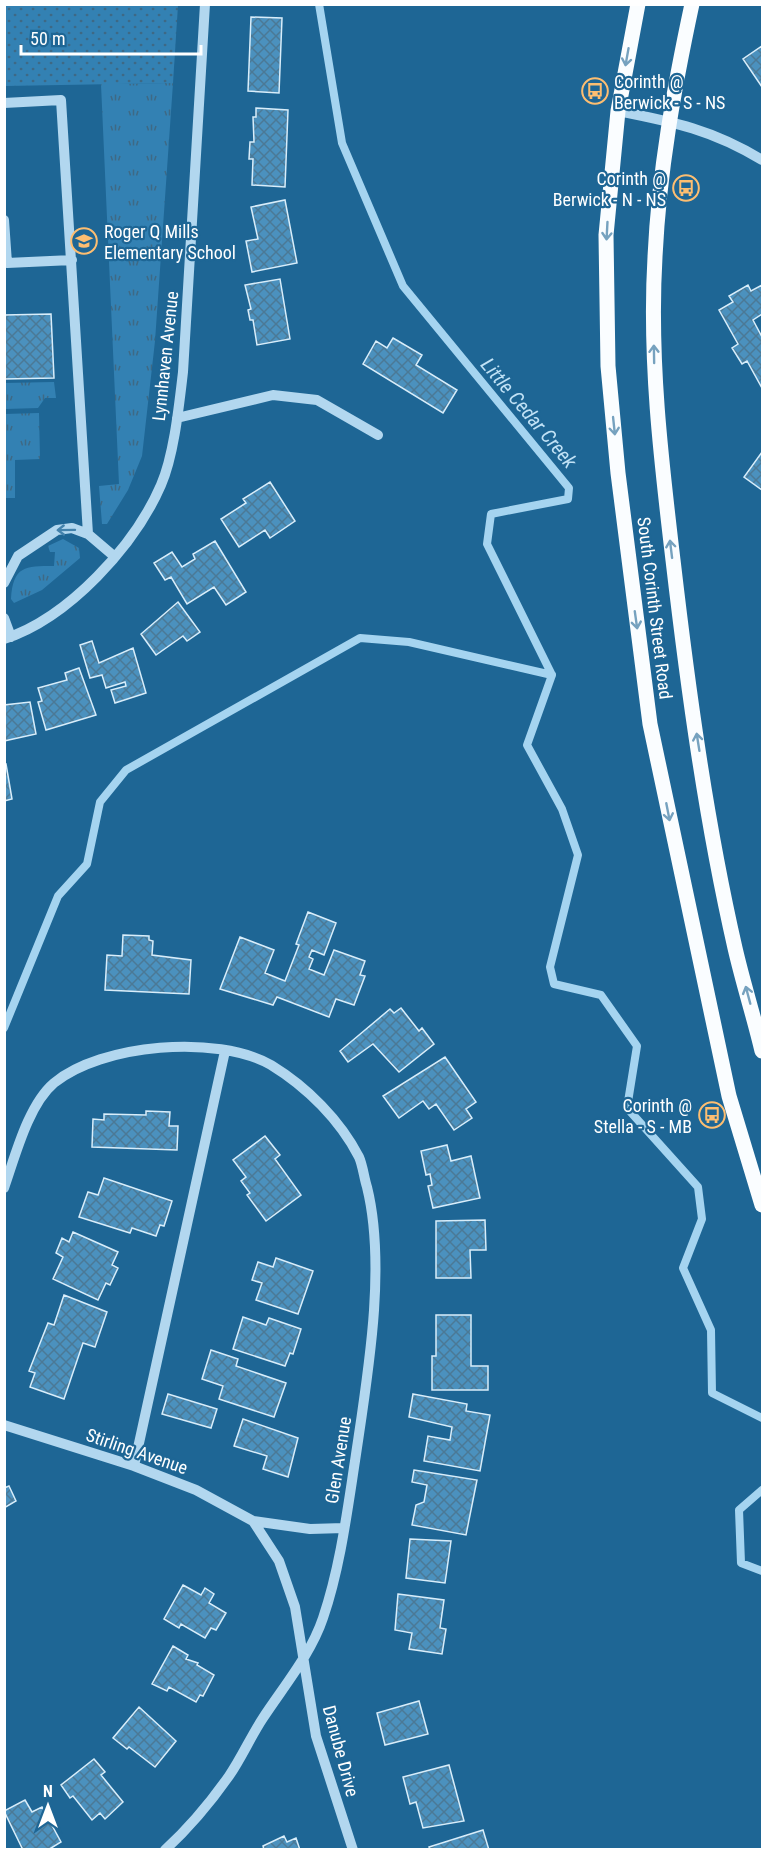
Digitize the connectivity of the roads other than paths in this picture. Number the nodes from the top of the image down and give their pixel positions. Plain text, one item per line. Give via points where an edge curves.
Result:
1 (206, 4) edge
2 (638, 4) edge
3 (692, 4) edge
4 (4, 103) edge
5 (618, 111) junction
6 (668, 121) junction
7 (762, 160) edge
8 (4, 220) edge
9 (72, 260) junction
10 (177, 418) junction
11 (378, 435) dead end
12 (88, 534) junction
13 (115, 557) junction
14 (4, 583) edge
15 (4, 618) edge
16 (8, 638) edge
17 (225, 1051) junction
18 (762, 1051) edge
19 (4, 1188) edge
20 (762, 1205) edge
21 (4, 1425) edge
22 (135, 1466) junction
23 (253, 1521) junction
24 (344, 1528) junction
25 (302, 1659) junction
26 (165, 1850) edge
27 (353, 1850) edge

1 - 10 street, Lynnhaven Avenue
2 -> 5 main road, South Corinth Street Road
3 - 6 main road, South Corinth Street Road
4 - 9 street via 61,100
5 - 6 street
5 -> 20 main road, South Corinth Street Road via 606,235 608,366 650,724 729,1096
6 - 7 street via 692,126
18 -> 6 main road, South Corinth Street Road via 735,948 708,802 685,660 658,429 655,257
8 - 9 street via 7,263
9 - 12 street
10 - 11 street via 273,395 317,400
10 - 13 street, Lynnhaven Avenue via 162,484 131,538
12 - 13 street
12 -> 14 street via 72,528 57,530 18,556
13 - 16 street, Lynnhaven Avenue via 58,611
15 - 16 street
17 - 19 street, Glen Avenue via 137,1049 84,1065 52,1084 31,1115
17 - 22 street
17 - 24 street, Glen Avenue via 268,1064 300,1086 327,1110 360,1159 372,1209 374,1271 369,1368
21 - 22 street, Stirling Avenue
22 - 23 street, Stirling Avenue via 196,1490
23 - 24 street, Stirling Avenue via 310,1529
23 - 25 street, Stirling Avenue via 279,1561 292,1598
24 - 25 street, Glen Avenue via 323,1619
25 - 26 street, Glen Avenue via 230,1774 193,1824
25 - 27 street, Danube Drive via 316,1736

